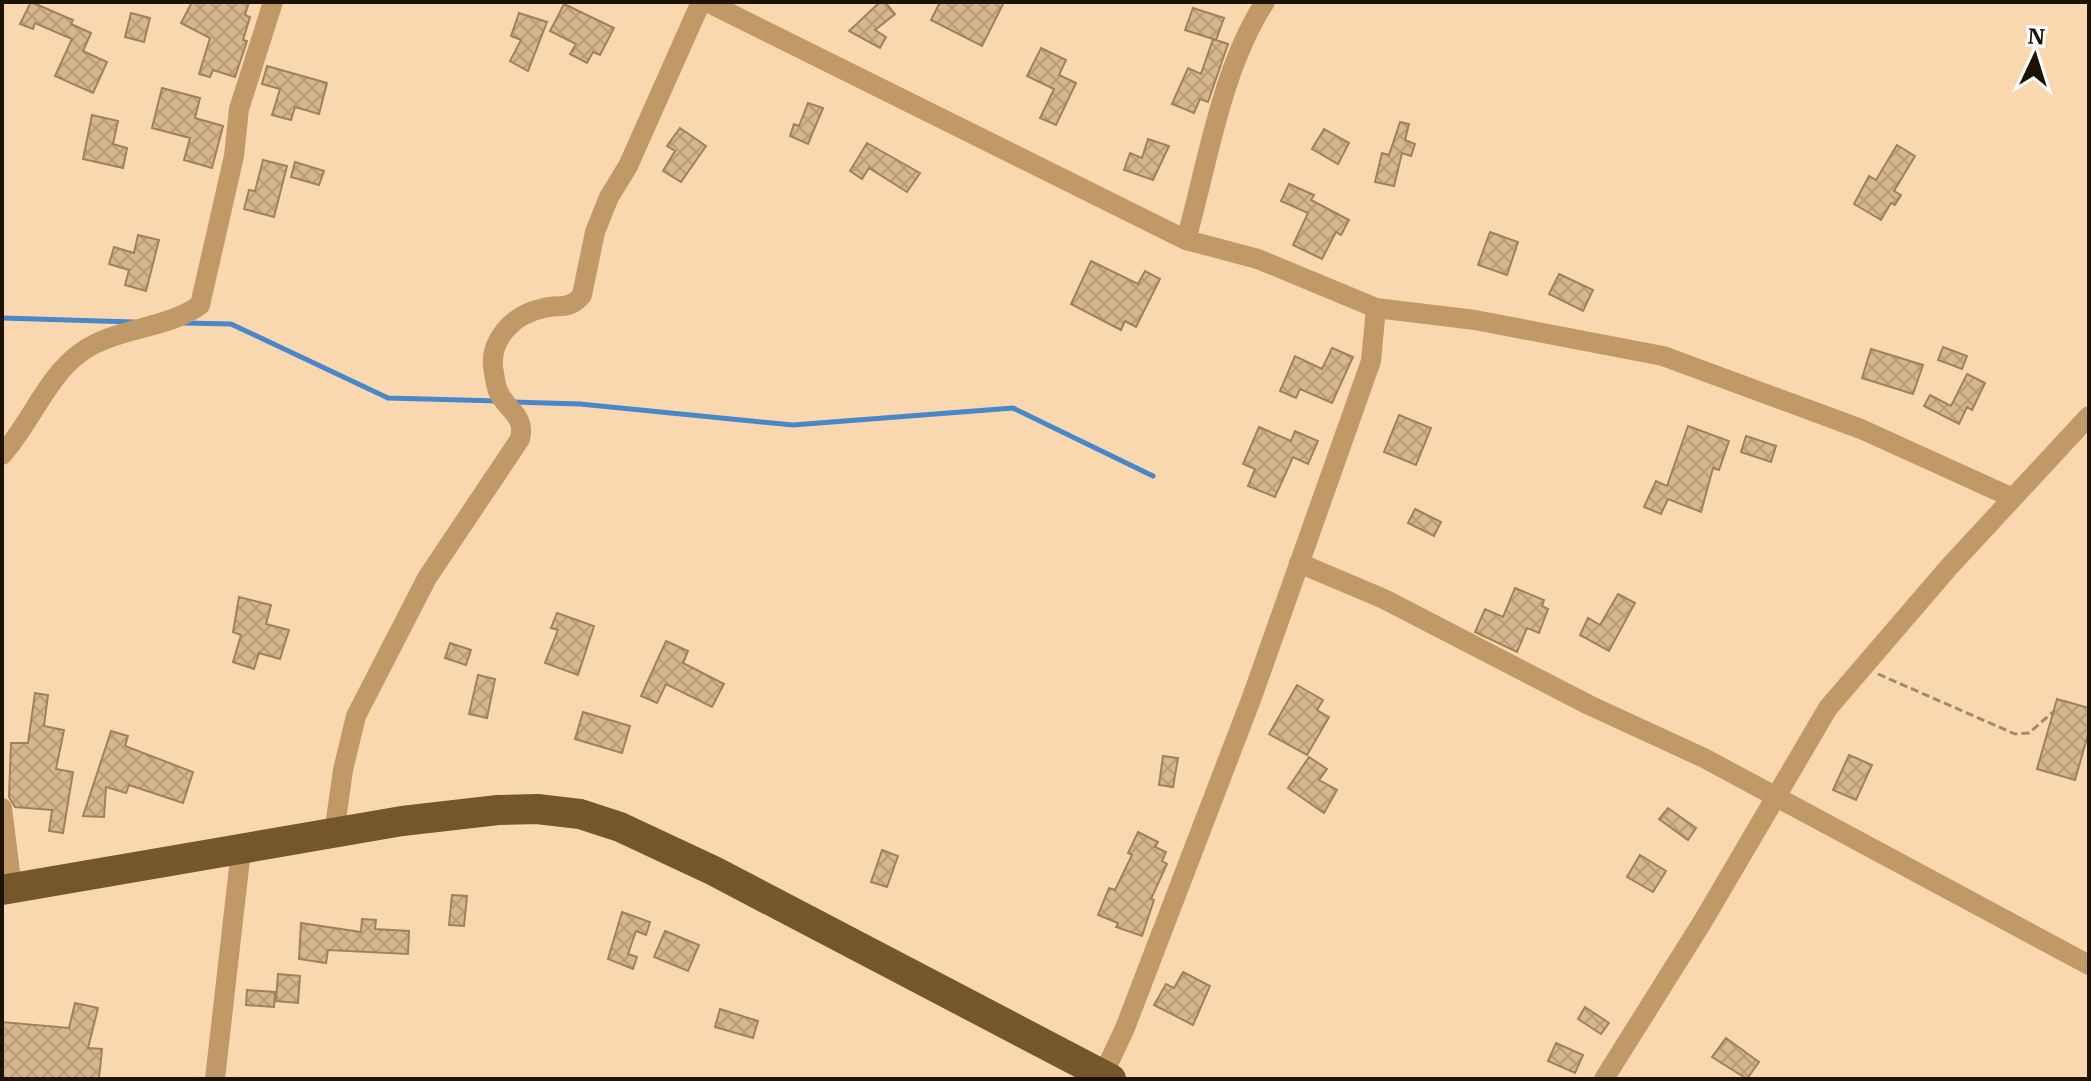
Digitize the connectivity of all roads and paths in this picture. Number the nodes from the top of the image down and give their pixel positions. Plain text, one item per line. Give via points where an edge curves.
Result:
1 (273, 2) edge
2 (704, 2) edge
3 (1265, 2) edge
4 (1186, 240) junction
5 (1376, 308) junction
6 (2089, 416) edge
7 (2, 455) edge
8 (2013, 498) junction
9 (1299, 563) junction
10 (1865, 664) junction
11 (2053, 712) dead end
12 (1774, 796) junction
13 (2, 808) edge
14 (334, 834) junction
15 (241, 850) junction
16 (7, 889) edge
17 (2089, 965) edge
18 (1107, 1077) edge
19 (215, 1079) edge
20 (1604, 1079) edge

1 - 7 street via 239,109 234,156 200,305 81,351 62,368
2 - 4 street
2 - 14 street via 609,197 595,232 582,295 564,308 527,313 500,333 492,365 498,392 519,416 520,439 427,578 356,716
3 - 4 street via 1231,71
4 - 5 street via 1258,259
5 - 8 street via 1475,320 1663,356 1848,424
5 - 9 street via 1371,361
6 - 8 street
8 - 10 street
9 - 12 street via 1451,632
9 - 18 street
10 - 11 path via 1885,679 2015,734 2029,733
10 - 12 street via 1828,708
12 - 17 street
12 - 20 street
13 - 16 street
14 - 15 highway
14 - 18 highway via 498,810 580,814 714,871
15 - 16 highway
15 - 19 street

